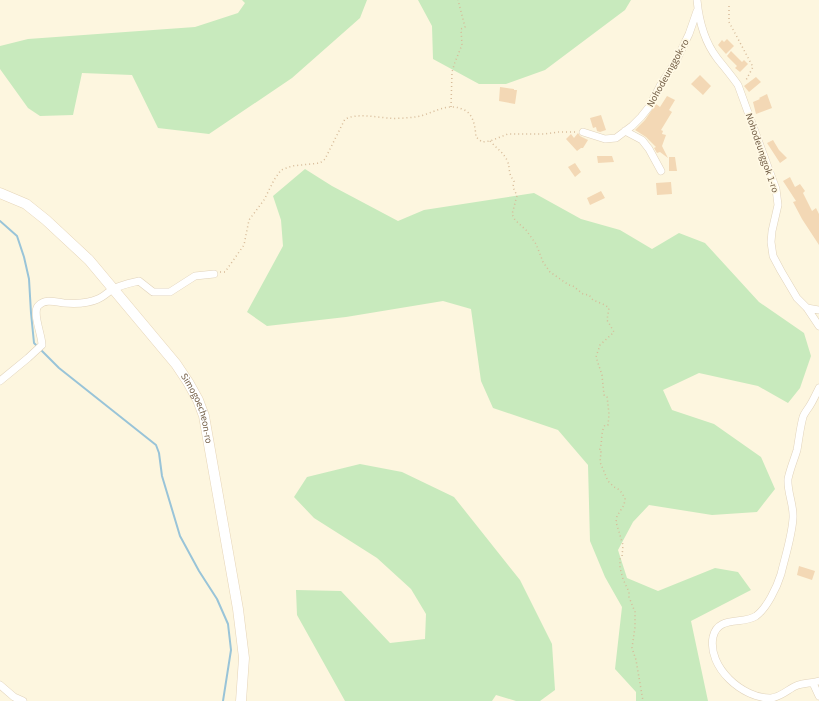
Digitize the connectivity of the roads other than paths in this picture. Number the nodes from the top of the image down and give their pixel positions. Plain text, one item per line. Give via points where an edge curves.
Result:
1 (697, 0) edge
2 (698, 9) junction
3 (625, 131) junction
4 (583, 132) road end
5 (661, 171) dead end
6 (0, 192) edge
7 (214, 274) road end
8 (114, 288) junction
9 (807, 308) junction
10 (819, 310) edge
11 (819, 326) edge
12 (0, 381) edge
13 (819, 388) edge
14 (817, 682) edge
15 (0, 685) edge
16 (819, 696) edge
17 (23, 701) edge
18 (241, 701) edge

1 - 2 street, Nohodeunggok 1-ro
2 - 3 street, Nohodeunggok-ro via 686,40 649,107
2 - 9 street, Nohodeunggok 1-ro via 707,42 738,85 776,189 778,204 772,231 773,256 798,298
3 - 4 street, Nohodeunggok-ro via 616,138 604,139
3 - 5 street via 642,140
6 - 8 street, Simogoecheon-ro via 26,204 46,220 89,260
7 - 8 street via 195,276 170,292 153,292 139,281
8 - 12 street via 98,299 87,302 78,304 49,301 38,306 36,314 42,344
8 - 18 street, Simogoecheon-ro via 176,364 198,400 204,416 238,609 244,658
9 - 10 street
9 - 11 street
13 - 14 street via 804,416 788,481 794,518 780,577 770,599 760,612 749,619 723,624 716,629 712,646 720,668 740,688 750,694 772,698 798,685
14 - 16 street
15 - 17 street

